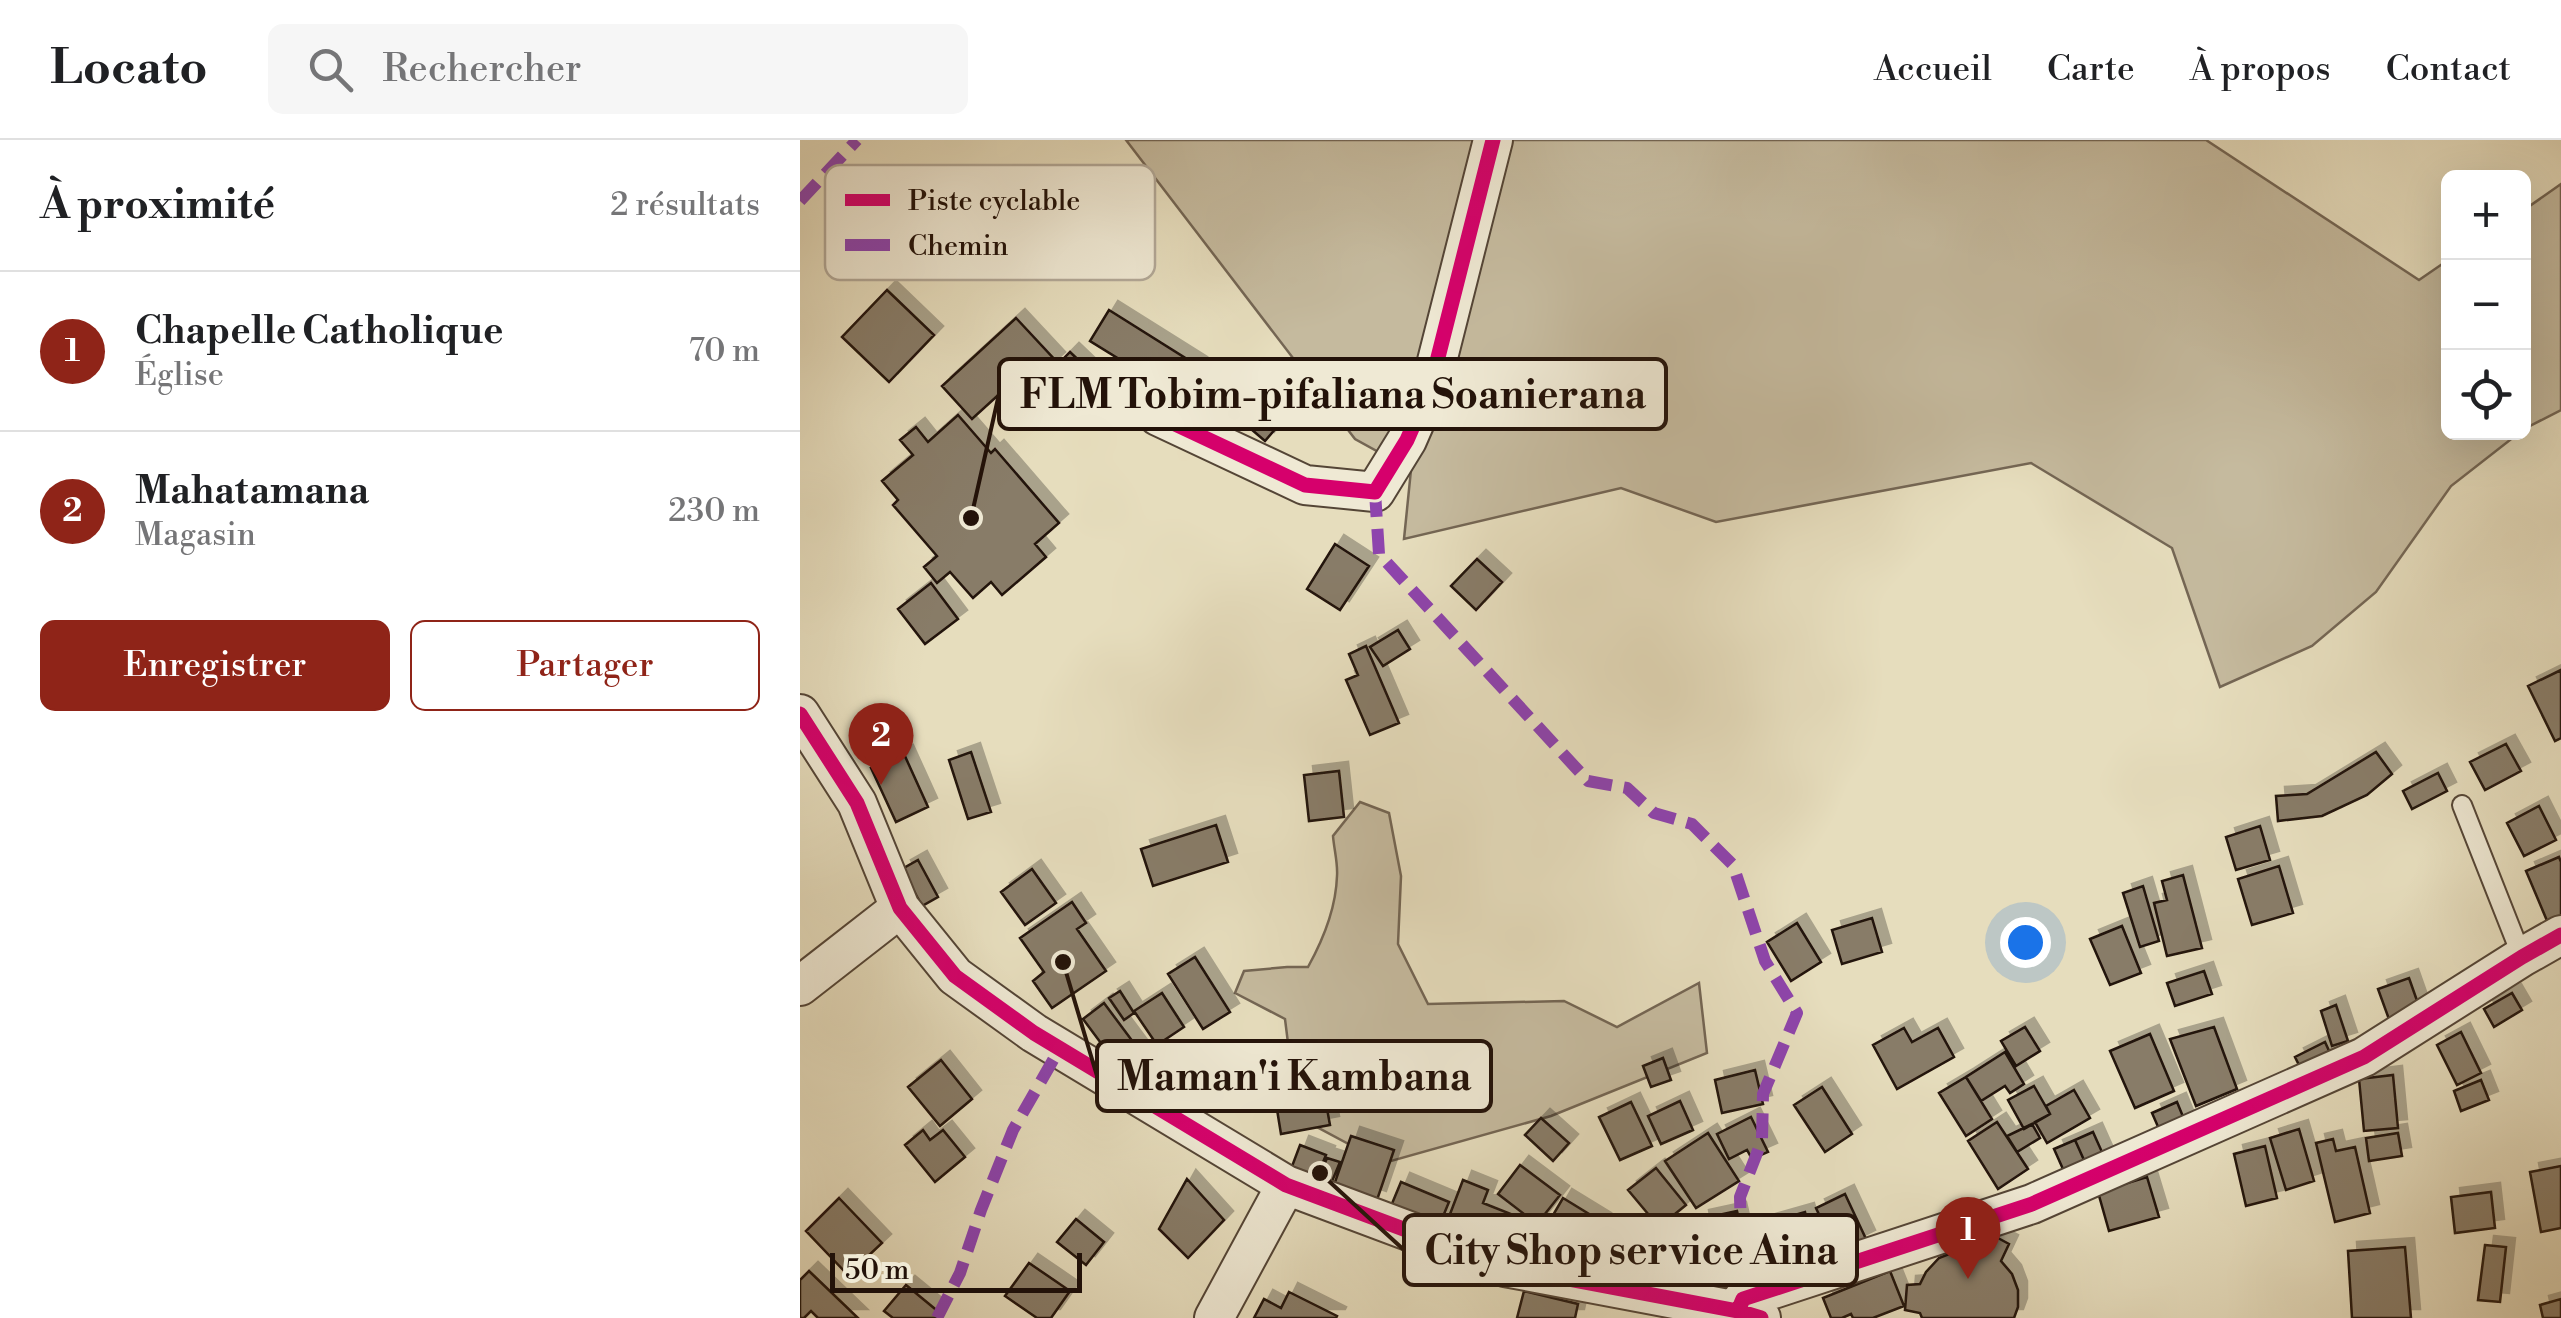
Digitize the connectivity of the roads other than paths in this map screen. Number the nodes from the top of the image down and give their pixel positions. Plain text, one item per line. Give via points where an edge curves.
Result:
1 (1493, 140) edge
2 (1158, 416) dead end
3 (800, 714) edge
4 (2462, 805) dead end
5 (900, 908) junction
6 (2561, 934) edge
7 (2522, 956) junction
8 (800, 986) edge
9 (1286, 1184) junction
10 (1750, 1314) edge
11 (1214, 1318) edge

1 - 2 street via 1430,385 1375,492 1305,485
3 - 5 street via 858,803
4 - 7 lane
5 - 8 street
5 - 9 street via 955,976 1024,1026
6 - 7 street
7 - 10 street via 2364,1057 2032,1204 1743,1299
9 - 10 street via 1505,1267
9 - 11 street

